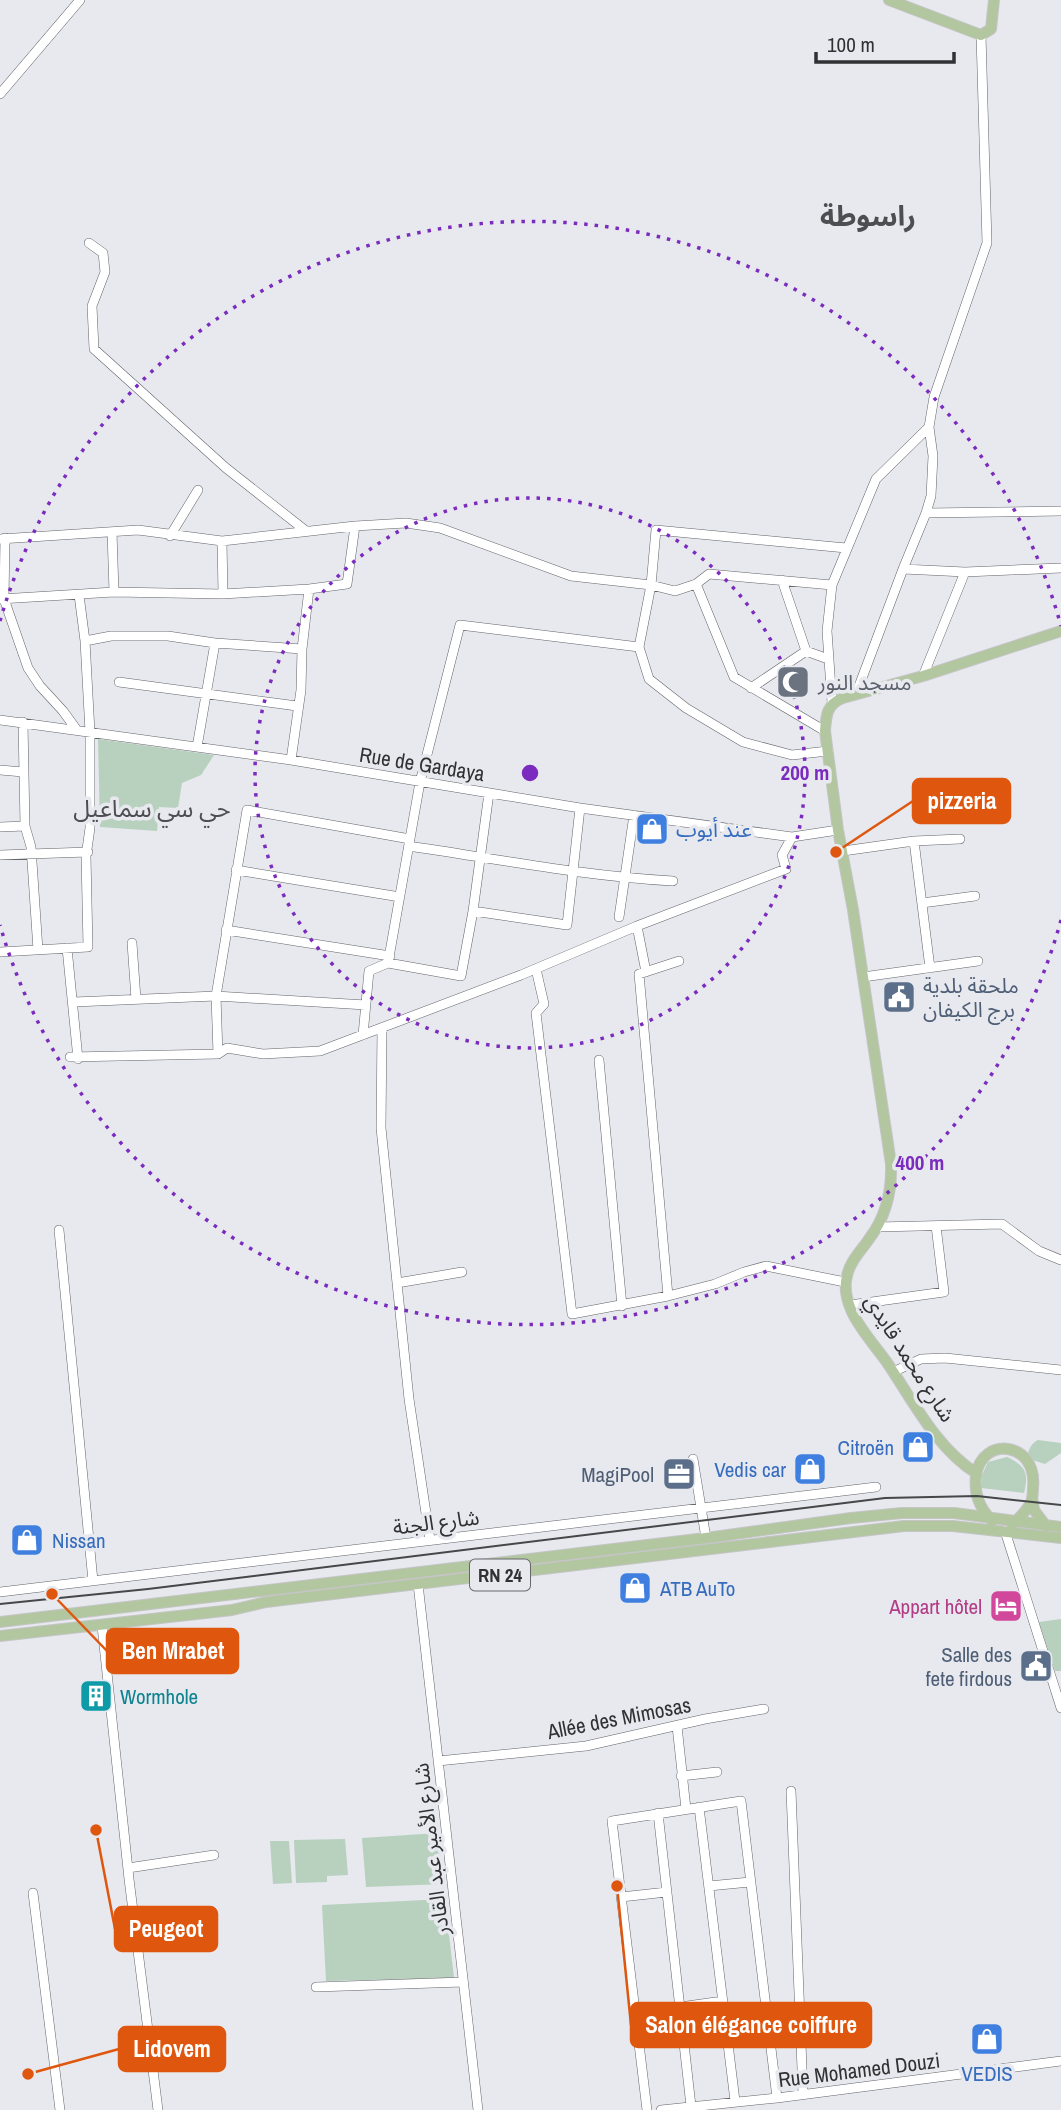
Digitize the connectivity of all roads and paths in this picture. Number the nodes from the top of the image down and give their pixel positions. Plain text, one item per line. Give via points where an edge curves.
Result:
1 (80, 0) edge
2 (889, 0) edge
3 (994, 0) edge
4 (981, 35) junction
5 (0, 94) edge
6 (89, 243) dead end
7 (929, 427) junction
8 (198, 490) dead end
9 (1061, 511) edge
10 (926, 513) junction
11 (355, 526) junction
12 (306, 531) junction
13 (112, 532) junction
14 (170, 536) junction
15 (2, 539) edge
16 (222, 541) junction
17 (846, 548) junction
18 (1061, 568) edge
19 (902, 569) junction
20 (965, 572) junction
21 (782, 580) junction
22 (696, 584) junction
23 (832, 585) junction
24 (651, 586) junction
25 (309, 589) junction
26 (114, 592) junction
27 (223, 594) junction
28 (79, 595) junction
29 (2, 599) edge
30 (1061, 631) edge
31 (85, 641) junction
32 (215, 643) junction
33 (639, 647) junction
34 (302, 649) junction
35 (806, 651) junction
36 (828, 659) junction
37 (923, 676) junction
38 (119, 682) dead end
39 (751, 688) junction
40 (856, 694) junction
41 (205, 695) junction
42 (832, 704) junction
43 (297, 706) junction
44 (0, 720) edge
45 (23, 722) junction
46 (76, 729) junction
47 (825, 731) junction
48 (90, 732) junction
49 (197, 747) junction
50 (828, 751) junction
51 (291, 760) junction
52 (0, 770) edge
53 (23, 772) junction
54 (420, 782) junction
55 (489, 793) junction
56 (580, 808) junction
57 (634, 815) junction
58 (24, 826) junction
59 (0, 827) edge
60 (838, 830) junction
61 (792, 837) junction
62 (960, 839) dead end
63 (914, 841) junction
64 (409, 842) junction
65 (843, 851) junction
66 (88, 852) junction
67 (32, 853) junction
68 (0, 855) edge
69 (481, 857) junction
70 (236, 870) junction
71 (573, 871) junction
72 (625, 878) junction
73 (673, 881) dead end
74 (975, 896) dead end
75 (400, 897) junction
76 (922, 903) junction
77 (473, 911) junction
78 (619, 917) dead end
79 (637, 926) junction
80 (226, 930) junction
81 (132, 943) dead end
82 (67, 948) junction
83 (38, 950) junction
84 (0, 952) edge
85 (389, 959) junction
86 (679, 961) dead end
87 (978, 961) dead end
88 (930, 968) junction
89 (536, 969) junction
90 (646, 972) junction
91 (863, 977) junction
92 (216, 996) junction
93 (136, 999) junction
94 (74, 1002) junction
95 (366, 1005) junction
96 (383, 1028) junction
97 (363, 1035) junction
98 (218, 1054) junction
99 (599, 1060) dead end
100 (936, 1226) junction
101 (878, 1227) junction
102 (59, 1230) dead end
103 (1061, 1260) edge
104 (462, 1272) dead end
105 (845, 1282) junction
106 (397, 1283) junction
107 (668, 1296) junction
108 (850, 1305) junction
109 (622, 1306) junction
110 (1061, 1370) edge
111 (893, 1373) junction
112 (949, 1450) junction
113 (984, 1457) junction
114 (693, 1459) dead end
115 (976, 1473) junction
116 (876, 1487) dead end
117 (975, 1491) junction
118 (1032, 1498) junction
119 (701, 1508) junction
120 (954, 1513) junction
121 (989, 1518) junction
122 (1014, 1522) junction
123 (1046, 1525) junction
124 (1061, 1527) edge
125 (1003, 1531) junction
126 (706, 1538) junction
127 (1061, 1538) edge
128 (430, 1540) junction
129 (93, 1581) junction
130 (418, 1584) junction
131 (0, 1592) edge
132 (0, 1622) edge
133 (102, 1626) junction
134 (0, 1636) edge
135 (1061, 1708) edge
136 (765, 1709) dead end
137 (677, 1726) junction
138 (438, 1761) junction
139 (717, 1772) dead end
140 (681, 1776) junction
141 (791, 1791) dead end
142 (699, 1807) junction
143 (686, 1809) junction
144 (658, 1813) junction
145 (215, 1855) dead end
146 (128, 1868) junction
147 (751, 1882) junction
148 (709, 1886) junction
149 (667, 1892) junction
150 (33, 1893) dead end
151 (621, 1897) junction
152 (463, 1982) junction
153 (316, 1987) dead end
154 (723, 2001) junction
155 (680, 2007) junction
156 (1061, 2061) edge
157 (803, 2094) junction
158 (777, 2098) junction
159 (735, 2101) junction
160 (691, 2106) junction
161 (60, 2110) edge
162 (158, 2110) edge
163 (478, 2110) edge
164 (647, 2110) edge
165 (662, 2110) edge

1 - 5 street
2 - 4 main road
3 - 4 main road via 991,29
4 - 7 street via 987,243 934,397
6 - 12 street via 103,253 105,272 92,306 94,349 226,468
7 - 10 street via 933,456
7 - 17 street via 876,479
8 - 14 street
9 - 10 street
10 - 19 street
11 - 12 street
11 - 24 street via 406,523 440,528 571,576
11 - 25 street via 347,584
12 - 16 street
13 - 14 street via 138,530
13 - 15 street
13 - 26 street
14 - 16 street
15 - 29 street
16 - 27 street
17 - 23 street
17 - 24 street via 656,530
18 - 20 street
19 - 20 street
19 - 40 street
20 - 37 street
21 - 22 street via 709,574
21 - 23 street
21 - 35 street
22 - 24 street via 675,591
22 - 39 street via 734,677
23 - 36 street
24 - 33 street
25 - 27 street
25 - 34 street
26 - 27 street
26 - 28 street
28 - 29 street
28 - 31 street
29 - 46 street via 28,668
30 - 37 main road
31 - 32 street via 168,636
31 - 48 street
32 - 34 street
32 - 41 street
33 - 50 street via 649,679 743,742 792,755
33 - 54 street via 460,625
34 - 43 street
35 - 36 street
35 - 39 street
36 - 42 street
37 - 40 main road
38 - 41 street
39 - 47 street
40 - 42 main road
41 - 43 street
41 - 49 street
42 - 47 main road, شارع محمد قايدي
43 - 51 street
44 - 45 street, Rue de Gardaya
45 - 46 street, Rue de Gardaya
45 - 53 street
46 - 48 street, Rue de Gardaya
47 - 50 main road, شارع محمد قايدي
48 - 49 street, Rue de Gardaya
48 - 66 street
49 - 51 street, Rue de Gardaya
50 - 60 main road, شارع محمد قايدي
51 - 54 street, Rue de Gardaya
52 - 53 street
53 - 58 street
54 - 55 street, Rue de Gardaya
54 - 64 street
55 - 56 street, Rue de Gardaya
55 - 69 street
56 - 57 street, Rue de Gardaya
56 - 71 street
57 - 61 street, Rue de Gardaya
57 - 72 street
58 - 59 street
58 - 67 street
60 - 61 street, Rue de Gardaya
60 - 65 main road, شارع محمد قايدي
61 - 79 street via 782,855 786,869
62 - 63 street
63 - 65 street
63 - 76 street
64 - 69 street
64 - 70 street via 247,810
64 - 75 street
65 - 91 main road, شارع محمد قايدي
66 - 67 street
66 - 82 street via 88,947
67 - 68 street
67 - 83 street
69 - 71 street
69 - 77 street
70 - 75 street
70 - 80 street
71 - 72 street
71 - 77 street via 566,925
72 - 73 street
72 - 78 street
74 - 76 street
75 - 85 street
76 - 88 street
77 - 85 street via 461,976
79 - 89 street
79 - 90 street
80 - 85 street
80 - 92 street
81 - 93 street
82 - 83 street
82 - 94 street
83 - 84 street
85 - 95 street via 369,971
86 - 90 street
87 - 88 street
88 - 91 street
89 - 96 street
89 - 109 street via 544,1004 536,1013 570,1312 575,1315
90 - 107 street via 639,974
91 - 101 main road, شارع محمد قايدي via 891,1164 888,1202
92 - 93 street
92 - 95 street
92 - 98 street
93 - 94 street
94 - 98 street via 74,1058
95 - 97 street
96 - 97 street
96 - 106 street via 381,1128
97 - 98 street via 320,1051 263,1054 227,1048
99 - 109 street
100 - 101 street
100 - 103 street via 1002,1224 1039,1251
100 - 108 street via 944,1292
101 - 105 main road, شارع محمد قايدي via 850,1266
102 - 129 street
104 - 106 street
105 - 107 street via 766,1266
105 - 108 main road, شارع محمد قايدي
106 - 128 street
107 - 109 street
108 - 111 main road, شارع محمد قايدي
110 - 111 street via 944,1357 921,1359
111 - 112 main road, شارع محمد قايدي
112 - 113 main road via 966,1457
112 - 115 main road, شارع محمد قايدي
113 - 115 main road
113 - 118 main road via 1005,1448 1021,1454 1033,1470
114 - 119 street
115 - 117 main road
116 - 119 street, شارع الجنة
117 - 120 main road
117 - 121 main road
118 - 122 main road
118 - 123 main road via 1034,1510
119 - 126 street
119 - 128 street, شارع الجنة
120 - 121 main road, RN 24
120 - 126 main road, RN 24 via 851,1518
121 - 122 main road
121 - 125 main road
122 - 123 main road
122 - 125 main road
123 - 124 main road
125 - 127 main road, RN 24
125 - 130 main road, RN 24 via 904,1526
125 - 135 street
126 - 132 main road, RN 24
128 - 129 street, شارع الجنة
129 - 131 street, شارع الجنة
130 - 133 main road, RN 24
130 - 138 street, شارع الأمير عبد القادر
133 - 134 main road, RN 24
133 - 146 street
136 - 137 street, Allée des Mimosas
137 - 138 street, Allée des Mimosas via 586,1746
137 - 140 street
138 - 152 street, شارع الأمير عبد القادر
139 - 140 street
140 - 143 street
141 - 157 street
142 - 143 street
142 - 147 street via 741,1801
142 - 148 street
143 - 144 street
144 - 149 street
144 - 151 street via 612,1821
145 - 146 street
146 - 162 street
147 - 148 street
147 - 158 street
148 - 154 street
149 - 151 street
149 - 155 street
150 - 161 street
151 - 164 street
152 - 153 street
152 - 163 street, شارع الأمير عبد القادر
154 - 155 street
154 - 159 street
155 - 160 street
156 - 157 street, Rue Mohamed Douzi
157 - 158 street, Rue Mohamed Douzi
158 - 159 street, Rue Mohamed Douzi
159 - 160 street, Rue Mohamed Douzi
160 - 165 street, Rue Mohamed Douzi

